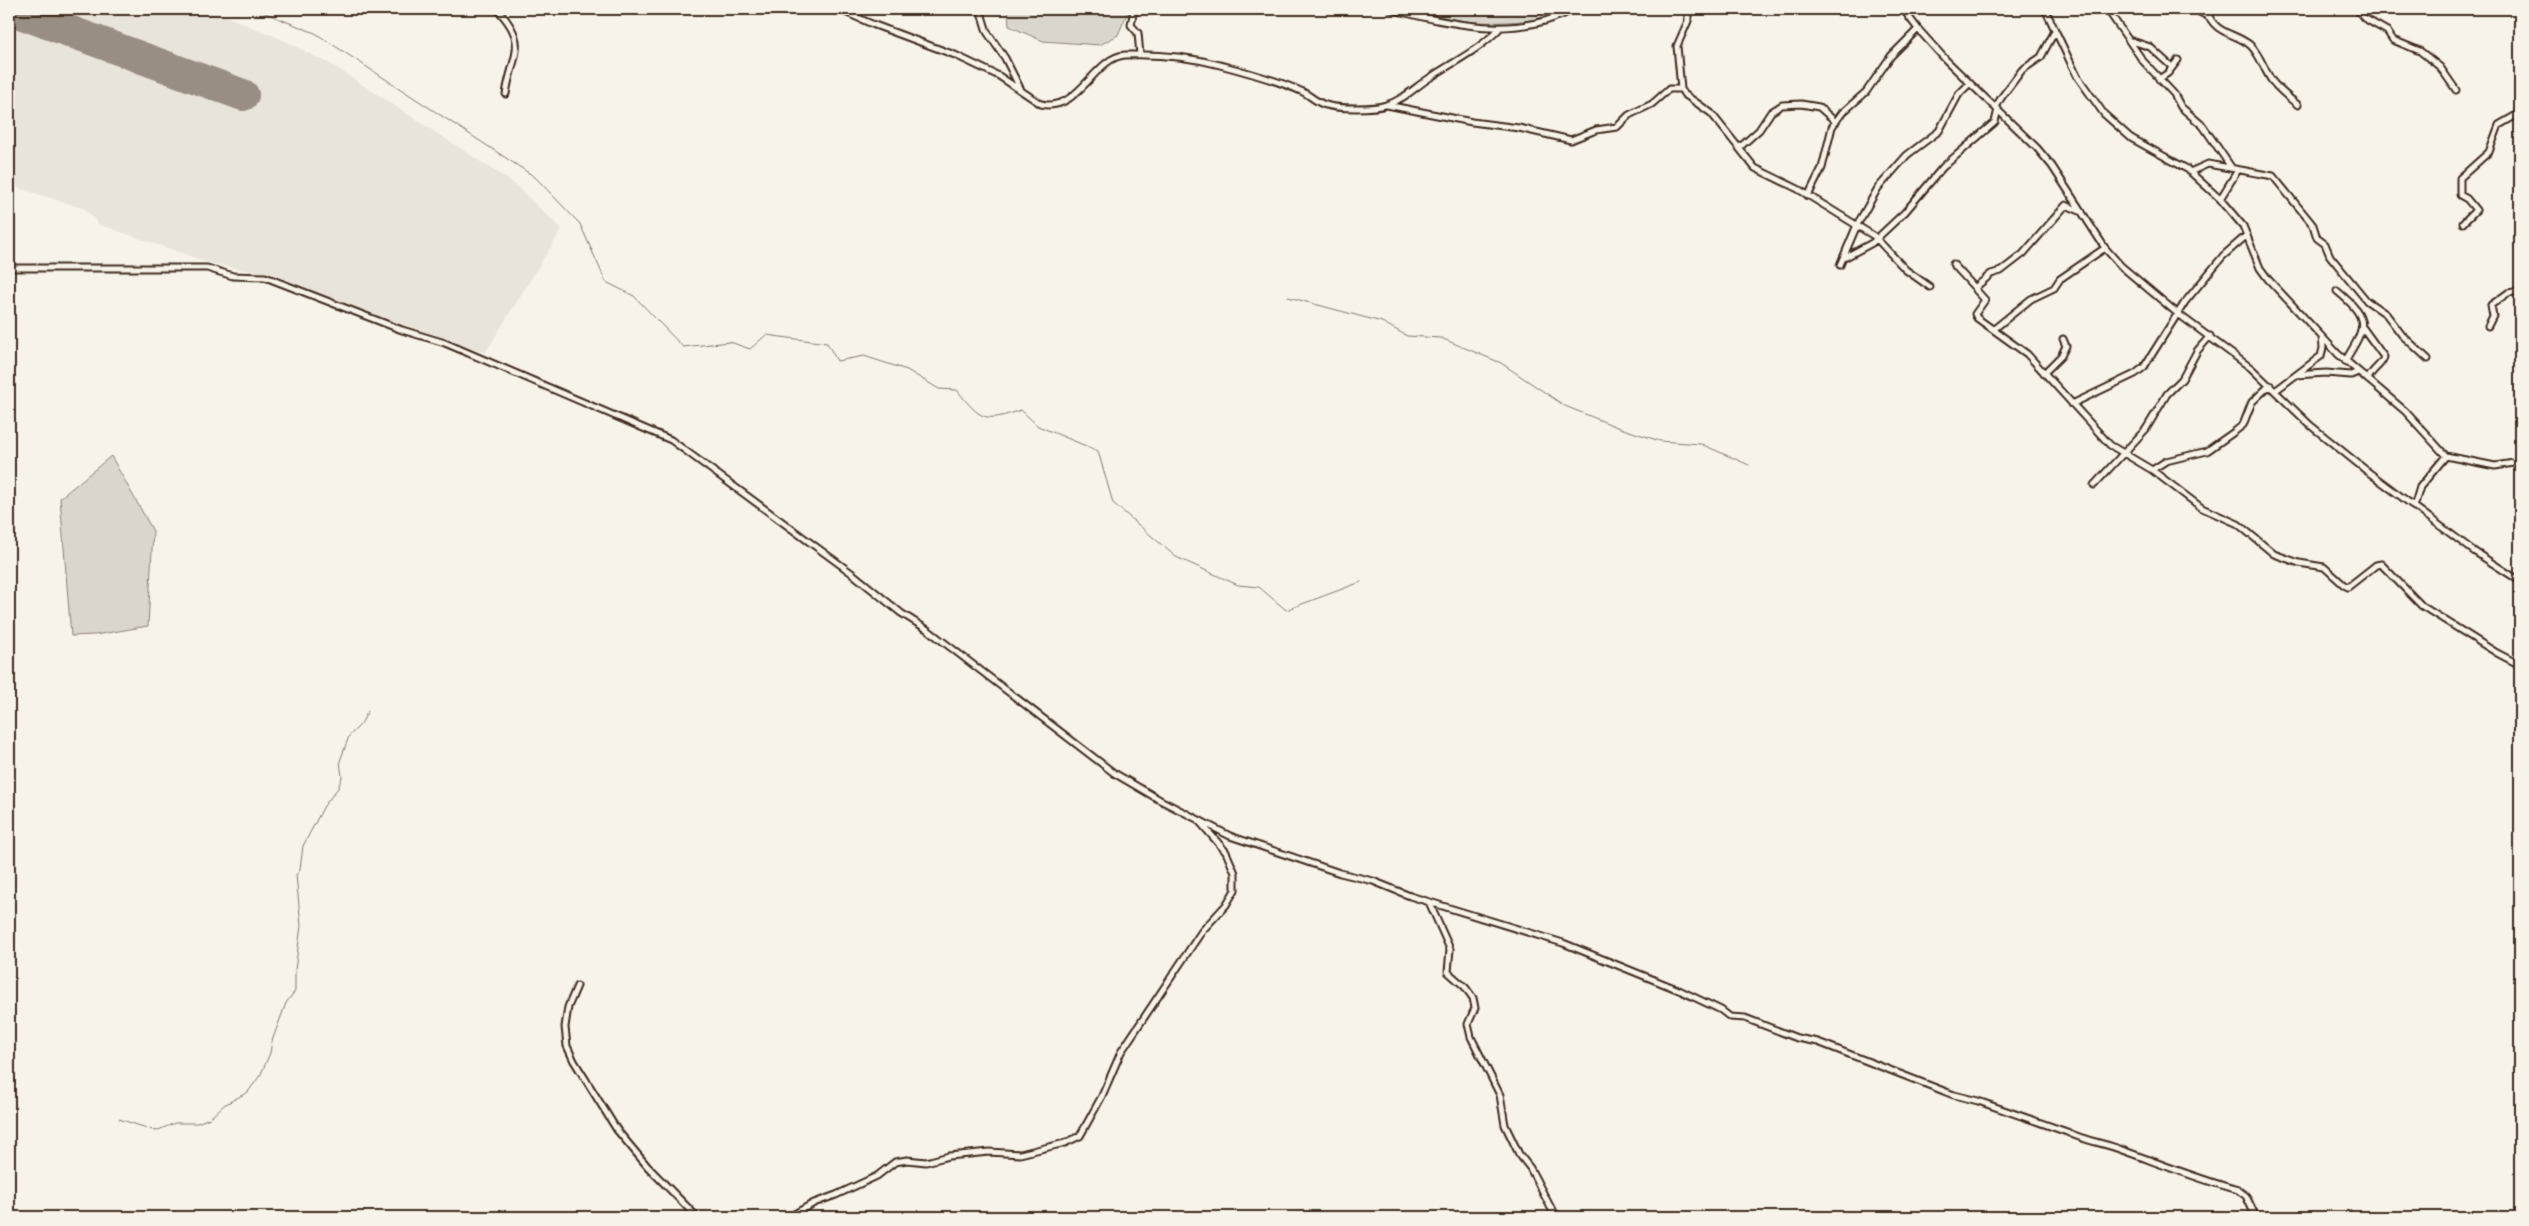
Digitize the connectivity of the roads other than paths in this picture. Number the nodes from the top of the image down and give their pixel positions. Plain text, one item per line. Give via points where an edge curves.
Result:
1 (497, 9) edge
2 (838, 9) edge
3 (980, 9) edge
4 (1134, 9) edge
5 (1390, 9) edge
6 (1574, 9) edge
7 (1688, 9) edge
8 (1904, 9) edge
9 (2045, 9) edge
10 (2107, 9) edge
11 (2194, 9) edge
12 (2206, 9) edge
13 (2357, 9) edge
14 (2209, 17) junction
15 (1499, 29) junction
16 (1918, 29) junction
17 (2055, 31) junction
18 (2132, 41) junction
19 (1140, 55) junction
20 (2178, 60) dead end
21 (2172, 67) junction
22 (2520, 72) edge
23 (2159, 79) junction
24 (1970, 83) junction
25 (1681, 89) junction
26 (2520, 89) edge
27 (2456, 90) dead end
28 (1022, 91) junction
29 (506, 94) dead end
30 (1387, 105) junction
31 (2298, 105) dead end
32 (1997, 108) junction
33 (2520, 113) edge
34 (1836, 122) junction
35 (1739, 148) junction
36 (2231, 167) junction
37 (2238, 170) junction
38 (2190, 172) junction
39 (1808, 196) junction
40 (2220, 199) junction
41 (2082, 212) junction
42 (2463, 223) dead end
43 (1857, 225) junction
44 (2247, 235) junction
45 (1878, 238) junction
46 (2105, 248) junction
47 (1844, 258) junction
48 (1953, 264) dead end
49 (1840, 265) dead end
50 (9, 268) edge
51 (1930, 287) dead end
52 (1975, 288) junction
53 (2337, 290) dead end
54 (2520, 292) edge
55 (2177, 313) junction
56 (2488, 326) dead end
57 (2363, 328) junction
58 (1994, 329) junction
59 (2210, 336) junction
60 (2322, 336) junction
61 (2063, 339) dead end
62 (2428, 359) dead end
63 (2345, 361) junction
64 (2358, 372) junction
65 (2044, 373) junction
66 (2296, 375) junction
67 (2368, 380) junction
68 (2270, 386) junction
69 (2276, 391) junction
70 (2072, 404) junction
71 (2124, 452) junction
72 (2446, 456) junction
73 (2520, 462) edge
74 (2152, 470) junction
75 (2094, 485) dead end
76 (2414, 506) junction
77 (2520, 581) edge
78 (2520, 665) edge
79 (1198, 820) junction
80 (1429, 902) junction
81 (577, 986) dead end
82 (697, 1217) edge
83 (789, 1217) edge
84 (1559, 1217) edge
85 (2256, 1217) edge

1 - 29 street via 518,40
2 - 28 street via 955,55
3 - 28 street via 987,32
4 - 19 street via 1131,25 1138,33
5 - 15 street
6 - 15 street via 1553,18
7 - 25 street via 1688,20 1677,46
8 - 16 street
9 - 17 street
10 - 18 street
11 - 14 street
12 - 14 street
13 - 27 street via 2364,18 2387,31 2393,40 2420,51 2440,67
14 - 31 street via 2225,32 2248,43 2273,82
15 - 30 street via 1476,50
16 - 24 street
16 - 34 street via 1891,56 1866,92
17 - 32 street via 2041,57 2022,70
17 - 38 street via 2078,76 2104,114 2131,138
18 - 21 street via 2146,45
18 - 23 street via 2143,61
19 - 28 street via 1113,58 1086,85 1060,103 1041,104
19 - 30 street via 1219,65 1303,92 1330,106
20 - 21 street
21 - 23 street
22 - 26 street
23 - 36 street via 2183,109 2203,126
24 - 32 street
24 - 43 street via 1959,94 1939,131 1907,155 1885,180
25 - 30 street via 1669,89 1652,104 1629,115 1617,128 1596,130 1571,140
25 - 35 street via 1711,114
32 - 41 street via 2052,166
32 - 45 street via 1993,125 1943,167
33 - 42 street via 2499,125 2489,152 2460,179 2460,195 2476,210
34 - 35 street via 1819,107 1782,105 1771,112 1759,130
34 - 39 street via 1829,132 1818,178
35 - 39 street via 1762,173
36 - 37 street
36 - 38 street via 2205,164
37 - 40 street
37 - 62 street via 2273,176 2313,225 2317,238 2325,244 2330,256 2367,301 2386,314 2402,335
38 - 40 street
39 - 43 street
40 - 44 street via 2240,221
41 - 46 street
41 - 52 street via 2066,205 2024,254
43 - 45 street
43 - 47 street
44 - 55 street via 2224,256
44 - 60 street via 2263,272
45 - 47 street
45 - 51 street via 1906,270
46 - 55 street via 2133,277
46 - 58 street
47 - 49 street
48 - 52 street
50 - 79 street via 207,268 233,276 265,277 469,352 671,440 854,574 1104,766
52 - 58 street via 1985,300 1975,316
53 - 57 street via 2357,311
54 - 56 street via 2510,292 2491,305 2493,316
55 - 59 street
55 - 70 street via 2144,368
57 - 63 street
57 - 67 street via 2384,357
58 - 65 street via 2027,354
59 - 68 street
59 - 71 street via 2149,424
60 - 63 street
60 - 66 street via 2320,356
61 - 65 street via 2066,346 2063,354
63 - 64 street
64 - 66 street via 2351,375
64 - 67 street
65 - 70 street
66 - 69 street
67 - 72 street via 2405,411
68 - 69 street
68 - 74 street via 2254,399 2242,425 2234,432 2207,451 2166,461
69 - 76 street via 2310,425
70 - 71 street via 2106,442
71 - 74 street
71 - 75 street
72 - 73 street via 2495,466
72 - 76 street via 2420,487
74 - 78 street via 2202,508 2238,524 2274,554 2324,567 2346,586 2381,564 2434,614
76 - 77 street
79 - 80 street via 1250,843
79 - 83 street via 1226,852 1235,873 1235,890 1226,906 1202,931 1121,1052 1080,1136 1020,1154 989,1152 926,1162 896,1162 876,1176
80 - 84 street via 1450,949 1448,972 1473,998 1475,1008 1468,1024 1471,1038 1500,1095 1505,1125 1519,1154
80 - 85 street via 1582,950 1686,993 1730,1017 1742,1017 1797,1038 1818,1042 1954,1096 1970,1098 2081,1139 2120,1149 2238,1190 2246,1196
81 - 82 street via 565,1027 567,1046 574,1061 617,1130

